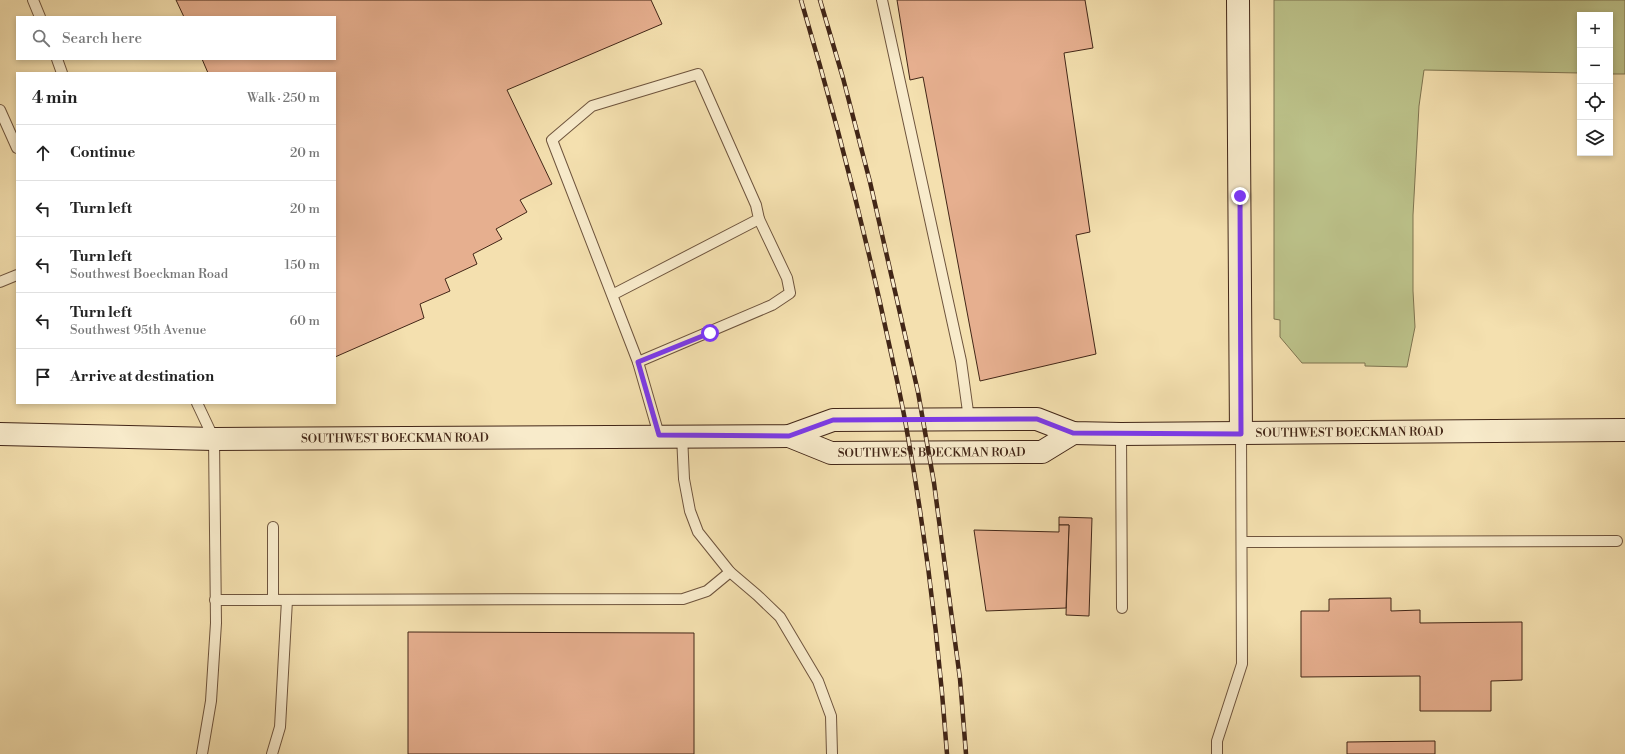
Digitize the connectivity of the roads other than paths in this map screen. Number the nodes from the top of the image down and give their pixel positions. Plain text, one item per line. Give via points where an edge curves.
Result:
1 (33, 0) edge
2 (882, 0) edge
3 (1238, 0) edge
4 (40, 16) edge
5 (57, 60) edge
6 (62, 72) edge
7 (0, 110) edge
8 (16, 146) edge
9 (759, 219) junction
10 (16, 275) edge
11 (0, 282) edge
12 (612, 295) junction
13 (638, 362) junction
14 (198, 404) edge
15 (969, 419) junction
16 (1625, 430) edge
17 (1073, 433) junction
18 (0, 434) edge
19 (1121, 434) junction
20 (1241, 434) junction
21 (659, 435) junction
22 (682, 435) junction
23 (789, 436) junction
24 (214, 439) junction
25 (273, 527) dead end
26 (1617, 541) dead end
27 (1242, 542) junction
28 (730, 572) junction
29 (273, 599) junction
30 (215, 600) junction
31 (287, 600) junction
32 (1122, 608) dead end
33 (202, 754) edge
34 (272, 754) edge
35 (832, 754) edge
36 (1217, 754) edge

1 - 4 lane
2 - 15 lane via 961,361
3 - 20 main road
5 - 6 lane
7 - 8 lane
9 - 12 lane
9 - 12 lane via 756,205 698,74 592,106 552,140
9 - 13 lane via 787,278 790,293 772,305
10 - 11 lane
12 - 13 lane
13 - 21 lane
14 - 24 lane
15 - 17 main road, SOUTHWEST BOECKMAN ROAD via 1037,419
15 - 23 main road, SOUTHWEST BOECKMAN ROAD via 833,420
16 - 20 main road, SOUTHWEST BOECKMAN ROAD
17 - 19 main road, SOUTHWEST BOECKMAN ROAD
17 - 23 main road, SOUTHWEST BOECKMAN ROAD via 1042,452 831,453
18 - 24 main road, SOUTHWEST BOECKMAN ROAD
19 - 20 main road, SOUTHWEST BOECKMAN ROAD
19 - 32 lane
20 - 27 lane
21 - 22 main road, SOUTHWEST BOECKMAN ROAD
21 - 24 main road, SOUTHWEST BOECKMAN ROAD
22 - 23 main road, SOUTHWEST BOECKMAN ROAD
22 - 28 lane via 684,479 690,511 698,532
24 - 30 lane
25 - 29 lane
26 - 27 lane
27 - 36 lane via 1242,664 1217,741
28 - 31 lane via 707,592 683,599
28 - 35 lane via 758,594 780,617 818,681 831,716
29 - 30 lane
29 - 31 lane
30 - 33 lane via 211,702
31 - 34 lane via 280,727

